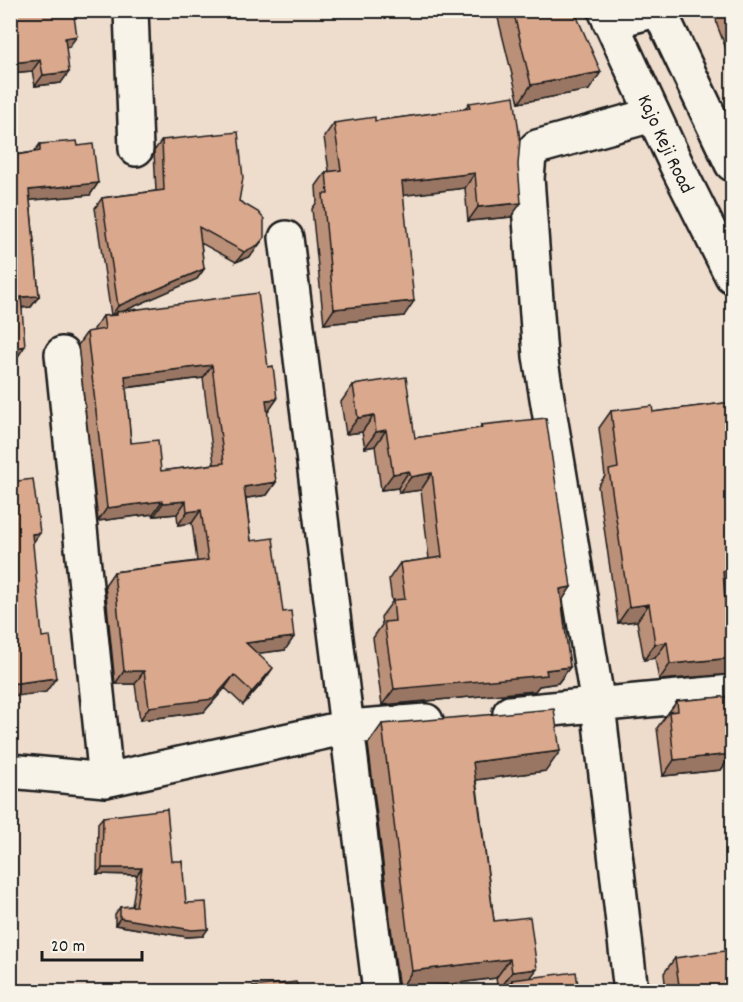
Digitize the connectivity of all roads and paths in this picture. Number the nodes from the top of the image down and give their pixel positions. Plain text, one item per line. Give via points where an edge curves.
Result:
1 (131, 10) edge
2 (657, 10) edge
3 (607, 16) edge
4 (652, 115) junction
5 (136, 149) dead end
6 (732, 164) edge
7 (286, 238) dead end
8 (732, 276) edge
9 (62, 354) dead end
10 (732, 692) edge
11 (598, 705) junction
12 (485, 716) edge
13 (451, 719) edge
14 (348, 727) junction
15 (10, 771) edge
16 (106, 780) junction
17 (380, 992) edge
18 (631, 992) edge

1 - 5 street
2 - 3 street
2 - 6 street
3 - 4 street, Kajo Keji Road
4 - 8 street, Kajo Keji Road
4 - 11 street via 537,147 529,156 527,178 540,356
7 - 14 street
9 - 16 street
10 - 11 street
11 - 12 street
11 - 18 street
13 - 14 street
14 - 16 street
14 - 17 street
15 - 16 street

